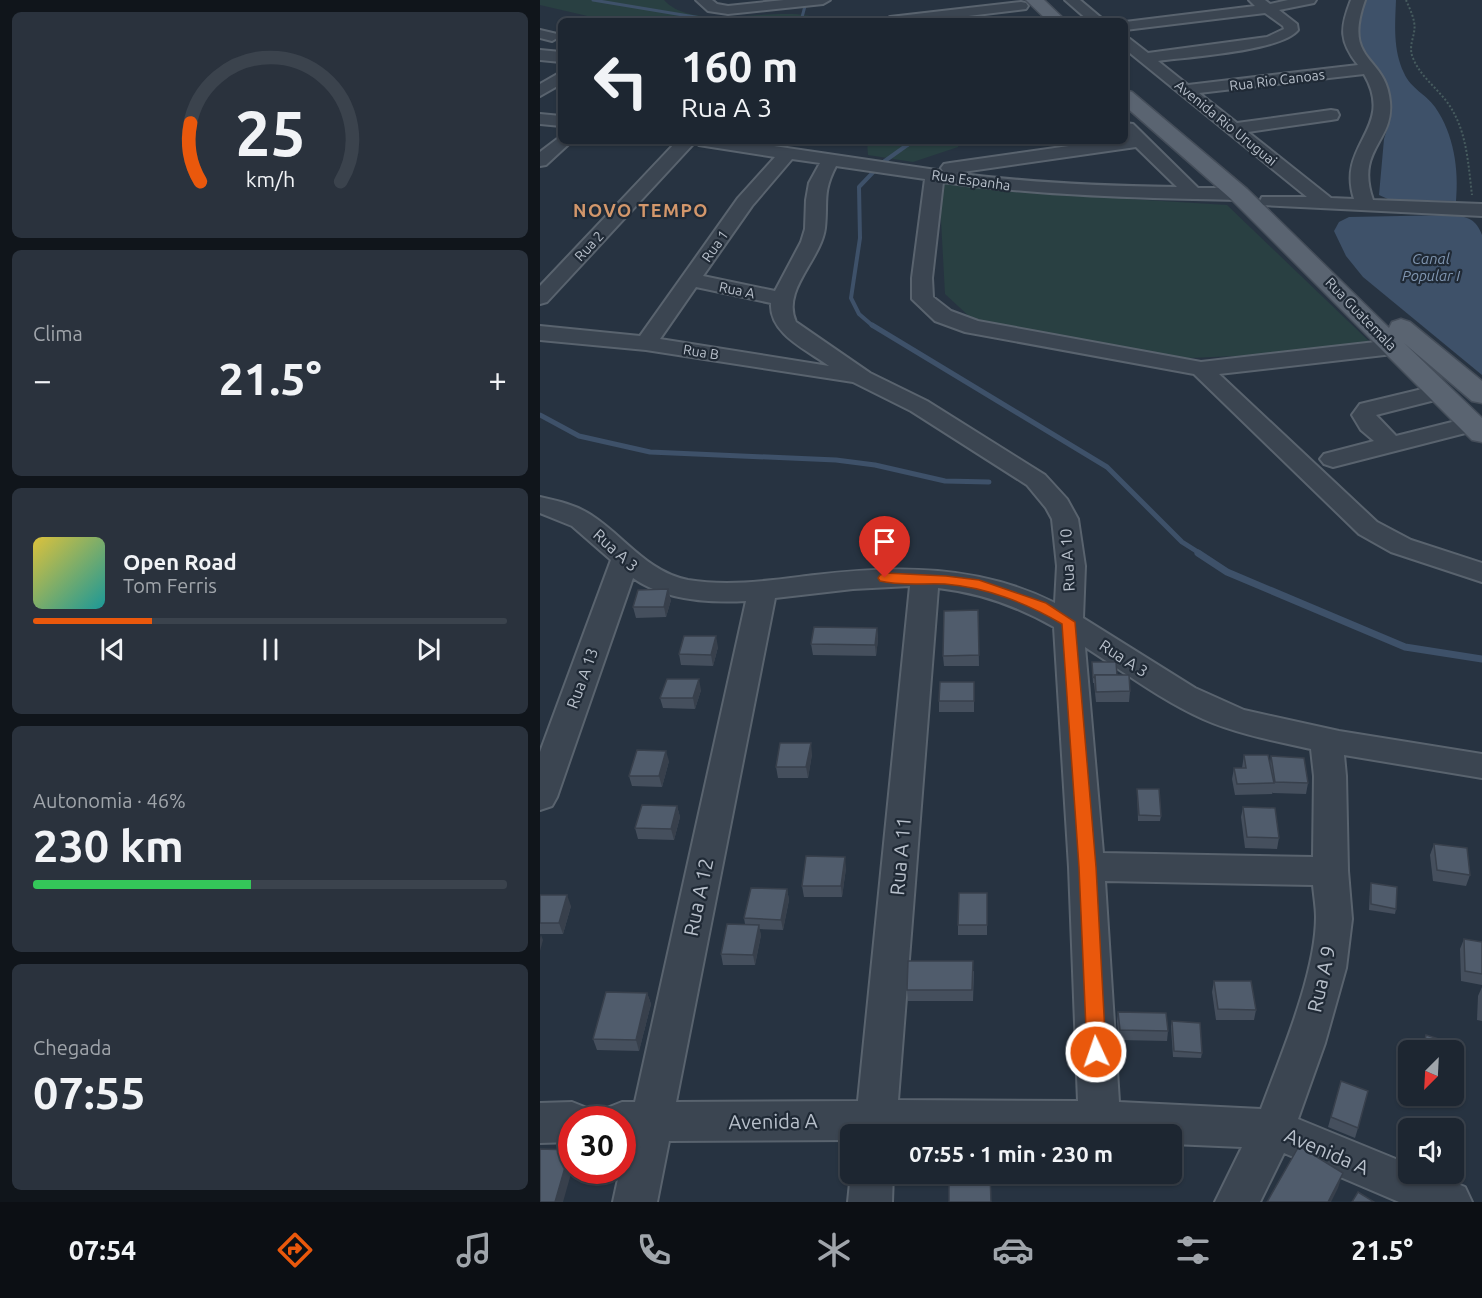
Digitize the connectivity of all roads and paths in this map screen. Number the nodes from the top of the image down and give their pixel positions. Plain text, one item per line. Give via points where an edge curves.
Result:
1 (703, 0) edge
2 (823, 0) edge
3 (1073, 0) edge
4 (1256, 0) edge
5 (1309, 0) edge
6 (1358, 0) edge
7 (1406, 0) edge
8 (1023, 2) edge
9 (988, 4) edge
10 (1269, 8) junction
11 (907, 18) edge
12 (1003, 18) edge
13 (1036, 18) edge
14 (1052, 18) edge
15 (1094, 18) edge
16 (1128, 26) edge
17 (540, 34) edge
18 (1128, 44) edge
19 (540, 45) edge
20 (540, 55) edge
21 (558, 57) edge
22 (1145, 58) junction
23 (1367, 69) junction
24 (558, 80) edge
25 (1128, 81) edge
26 (1187, 90) junction
27 (544, 96) edge
28 (1128, 99) edge
29 (1331, 115) dead end
30 (540, 119) edge
31 (558, 122) edge
32 (1234, 129) junction
33 (1128, 130) edge
34 (1141, 141) junction
35 (1128, 143) edge
36 (684, 144) edge
37 (726, 144) edge
38 (1122, 144) edge
39 (554, 145) edge
40 (788, 153) junction
41 (831, 159) junction
42 (540, 161) edge
43 (927, 174) junction
44 (1193, 193) junction
45 (1239, 194) junction
46 (1269, 201) junction
47 (1327, 204) junction
48 (1365, 205) junction
49 (1479, 210) edge
50 (1296, 219) dead end
51 (692, 280) junction
52 (1340, 280) junction
53 (540, 298) edge
54 (782, 299) junction
55 (540, 333) edge
56 (646, 343) junction
57 (1393, 348) junction
58 (1201, 369) junction
59 (862, 378) junction
60 (1439, 392) junction
61 (1482, 396) edge
62 (1477, 429) edge
63 (1391, 444) junction
64 (1333, 459) dead end
65 (540, 504) edge
66 (625, 560) junction
67 (1482, 573) edge
68 (924, 579) junction
69 (762, 592) junction
70 (1068, 622) junction
71 (1326, 741) junction
72 (1482, 766) edge
73 (540, 797) edge
74 (1087, 867) junction
75 (1330, 871) junction
76 (1099, 1121) junction
77 (558, 1122) edge
78 (637, 1122) edge
79 (540, 1123) edge
80 (876, 1124) edge
81 (988, 1124) edge
82 (840, 1126) edge
83 (1274, 1129) junction
84 (871, 1184) edge
85 (635, 1202) edge
86 (870, 1202) edge
87 (1237, 1202) edge
88 (1450, 1202) edge

1 - 2 street via 713,8 728,10
3 - 15 street
4 - 10 street
5 - 10 street
6 - 23 street via 1350,41
7 - 49 path via 1415,23 1412,57 1458,121 1465,140 1469,186
8 - 9 street
8 - 13 main road
8 - 14 main road
9 - 11 street
9 - 12 street
10 - 16 street
10 - 22 street via 1290,24 1286,36
17 - 19 street via 552,37
18 - 22 street, Avenida Rio Uruguai
20 - 21 street
22 - 26 street, Avenida Rio Uruguai
23 - 26 street, Rua Rio Canoas
23 - 48 street via 1382,98 1382,119 1360,160 1358,184
24 - 27 street
25 - 46 main road, Rua Guatemala
26 - 32 street, Avenida Rio Uruguai
28 - 45 main road, Rua Guatemala
29 - 32 street
30 - 31 street
32 - 47 street, Avenida Rio Uruguai
33 - 34 street
34 - 35 street
34 - 44 street
36 - 53 street, Rua 2
37 - 40 street, Rua Espanha
38 - 43 street
39 - 42 street
40 - 41 street, Rua Espanha
40 - 51 street, Rua 1 via 745,202
41 - 43 street, Rua Espanha
41 - 54 street via 818,183 811,242
43 - 44 street, Rua Espanha via 1048,189
43 - 58 street via 923,298 943,316 973,327
44 - 45 street, Rua Espanha
45 - 52 main road, Rua Guatemala
46 - 47 street
46 - 52 main road, Rua Guatemala
47 - 48 street
47 - 50 street
48 - 49 street
51 - 54 street, Rua A
51 - 56 street, Rua 1
52 - 57 main road, Rua Guatemala
52 - 61 main road, Rua Guatemala
54 - 59 street, Rua A 10 via 781,314 787,326
55 - 56 street, Rua B
56 - 59 street, Rua B
57 - 58 street
57 - 60 main road, Rua Guatemala
58 - 67 street via 1368,528 1401,546
59 - 70 street, Rua A 10 via 919,406 1036,480 1058,505 1065,519 1071,566
60 - 62 main road, Rua Guatemala
60 - 63 street via 1368,409 1364,414 1366,420
62 - 63 street
63 - 64 street
65 - 66 street, Rua A 3 via 587,524
66 - 69 street, Rua A 3 via 654,580 686,589 709,593
66 - 73 street, Rua A 13
68 - 69 street, Rua A 3 via 851,580
68 - 70 street, Rua A 3 via 979,585 1013,595
68 - 80 street, Rua A 11
69 - 78 street, Rua A 12
70 - 71 street, Rua A 3 via 1143,671 1216,711
70 - 74 street, Rua A 10
71 - 72 street, Rua A 3
71 - 75 street, Rua A 9
74 - 75 street
74 - 76 street, Rua A 10
75 - 83 street, Rua A 9 via 1334,919 1327,969
76 - 81 street, Avenida A
76 - 83 street, Avenida A
77 - 79 street
78 - 82 street, Avenida A
78 - 85 street, Rua A 12
83 - 87 street, Rua A 9
83 - 88 street, Avenida A
84 - 86 street

